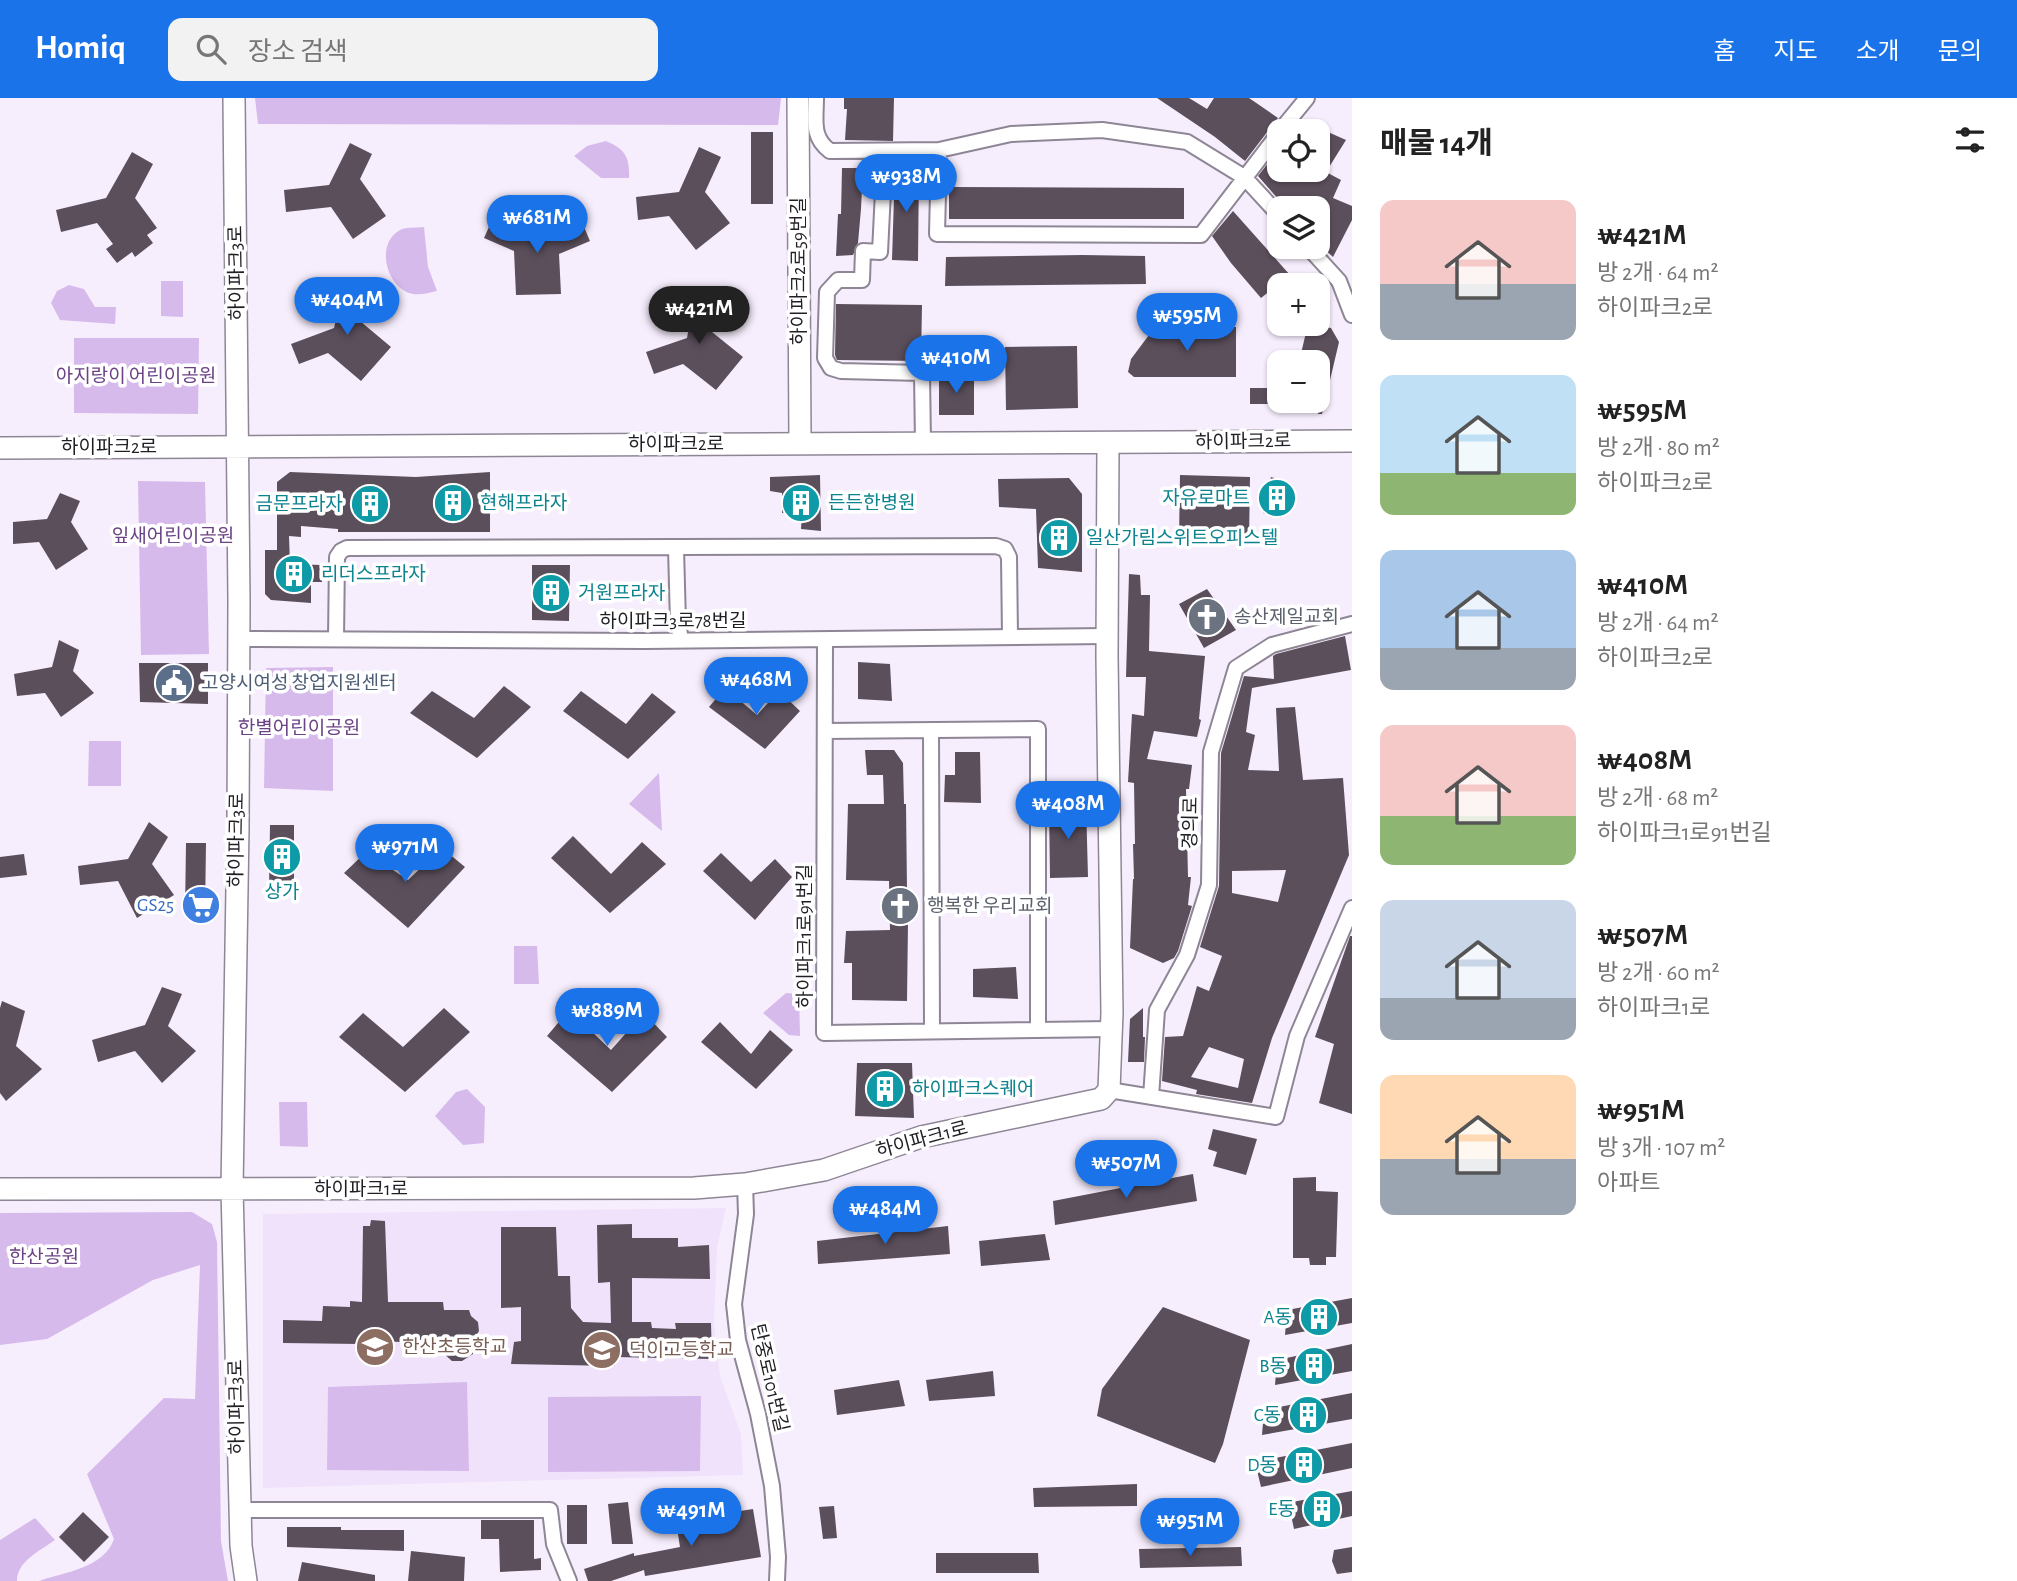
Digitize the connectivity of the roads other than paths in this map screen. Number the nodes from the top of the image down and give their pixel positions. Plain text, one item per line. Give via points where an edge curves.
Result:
1 (234, 98) edge
2 (799, 98) edge
3 (816, 98) edge
4 (1307, 98) edge
5 (1290, 119) edge
6 (1267, 148) edge
7 (939, 150) junction
8 (885, 151) junction
9 (1244, 177) junction
10 (1267, 202) edge
11 (1319, 259) edge
12 (1352, 315) edge
13 (1346, 437) edge
14 (800, 443) junction
15 (1108, 443) junction
16 (923, 444) junction
17 (239, 446) junction
18 (0, 448) edge
19 (677, 548) junction
20 (1352, 624) edge
21 (1010, 636) junction
22 (1107, 636) junction
23 (238, 639) junction
24 (336, 639) junction
25 (681, 640) junction
26 (825, 640) junction
27 (931, 730) junction
28 (825, 731) junction
29 (1352, 908) edge
30 (1112, 1029) junction
31 (932, 1030) junction
32 (1038, 1030) junction
33 (1109, 1090) junction
34 (1151, 1097) junction
35 (745, 1184) junction
36 (0, 1189) edge
37 (232, 1189) junction
38 (240, 1510) junction
39 (246, 1581) edge
40 (569, 1581) edge
41 (777, 1581) edge

1 - 17 street, 하이파크3로
2 - 14 street, 하이파크2로59번길
3 - 8 street via 816,137 821,145 830,151
4 - 5 street
6 - 9 street
7 - 8 street
7 - 9 street via 1011,134 1102,130 1187,142
7 - 9 street via 937,234 1201,235
8 - 16 street via 880,252 863,251 862,280 838,280 827,292 825,358 831,368 841,371 922,373
9 - 10 street
11 - 12 street via 1339,281
13 - 15 street, 하이파크2로
14 - 16 street, 하이파크2로
14 - 17 street, 하이파크2로
15 - 16 street, 하이파크2로
15 - 22 street
17 - 18 street, 하이파크2로
17 - 23 street, 하이파크3로
19 - 21 street via 996,546 1010,557
19 - 24 street via 348,548 337,557
19 - 25 street
20 - 34 street, 경의로 via 1272,645 1236,668 1211,751 1209,886 1187,954 1157,1010
21 - 22 street, 하이파크3로78번길
21 - 26 street, 하이파크3로78번길
22 - 30 street
23 - 24 street, 하이파크3로78번길
23 - 37 street, 하이파크3로
24 - 25 street, 하이파크3로78번길
25 - 26 street, 하이파크3로78번길
26 - 28 street, 하이파크1로91번길
27 - 28 street
27 - 31 street
27 - 32 street via 1038,729
28 - 31 street, 하이파크1로91번길 via 824,1033
29 - 34 street via 1297,1036 1276,1118
30 - 32 street, 하이파크1로91번길
30 - 33 street
31 - 32 street, 하이파크1로91번길
33 - 34 street
33 - 35 street, 하이파크1로 via 1094,1102 920,1137 824,1170
35 - 37 street, 하이파크1로 via 694,1188
35 - 41 street, 탄중로101번길 via 746,1214 734,1304 772,1486
36 - 37 street, 하이파크1로
37 - 38 street, 하이파크3로
38 - 39 street, 하이파크3로
38 - 40 street via 550,1510 554,1544

